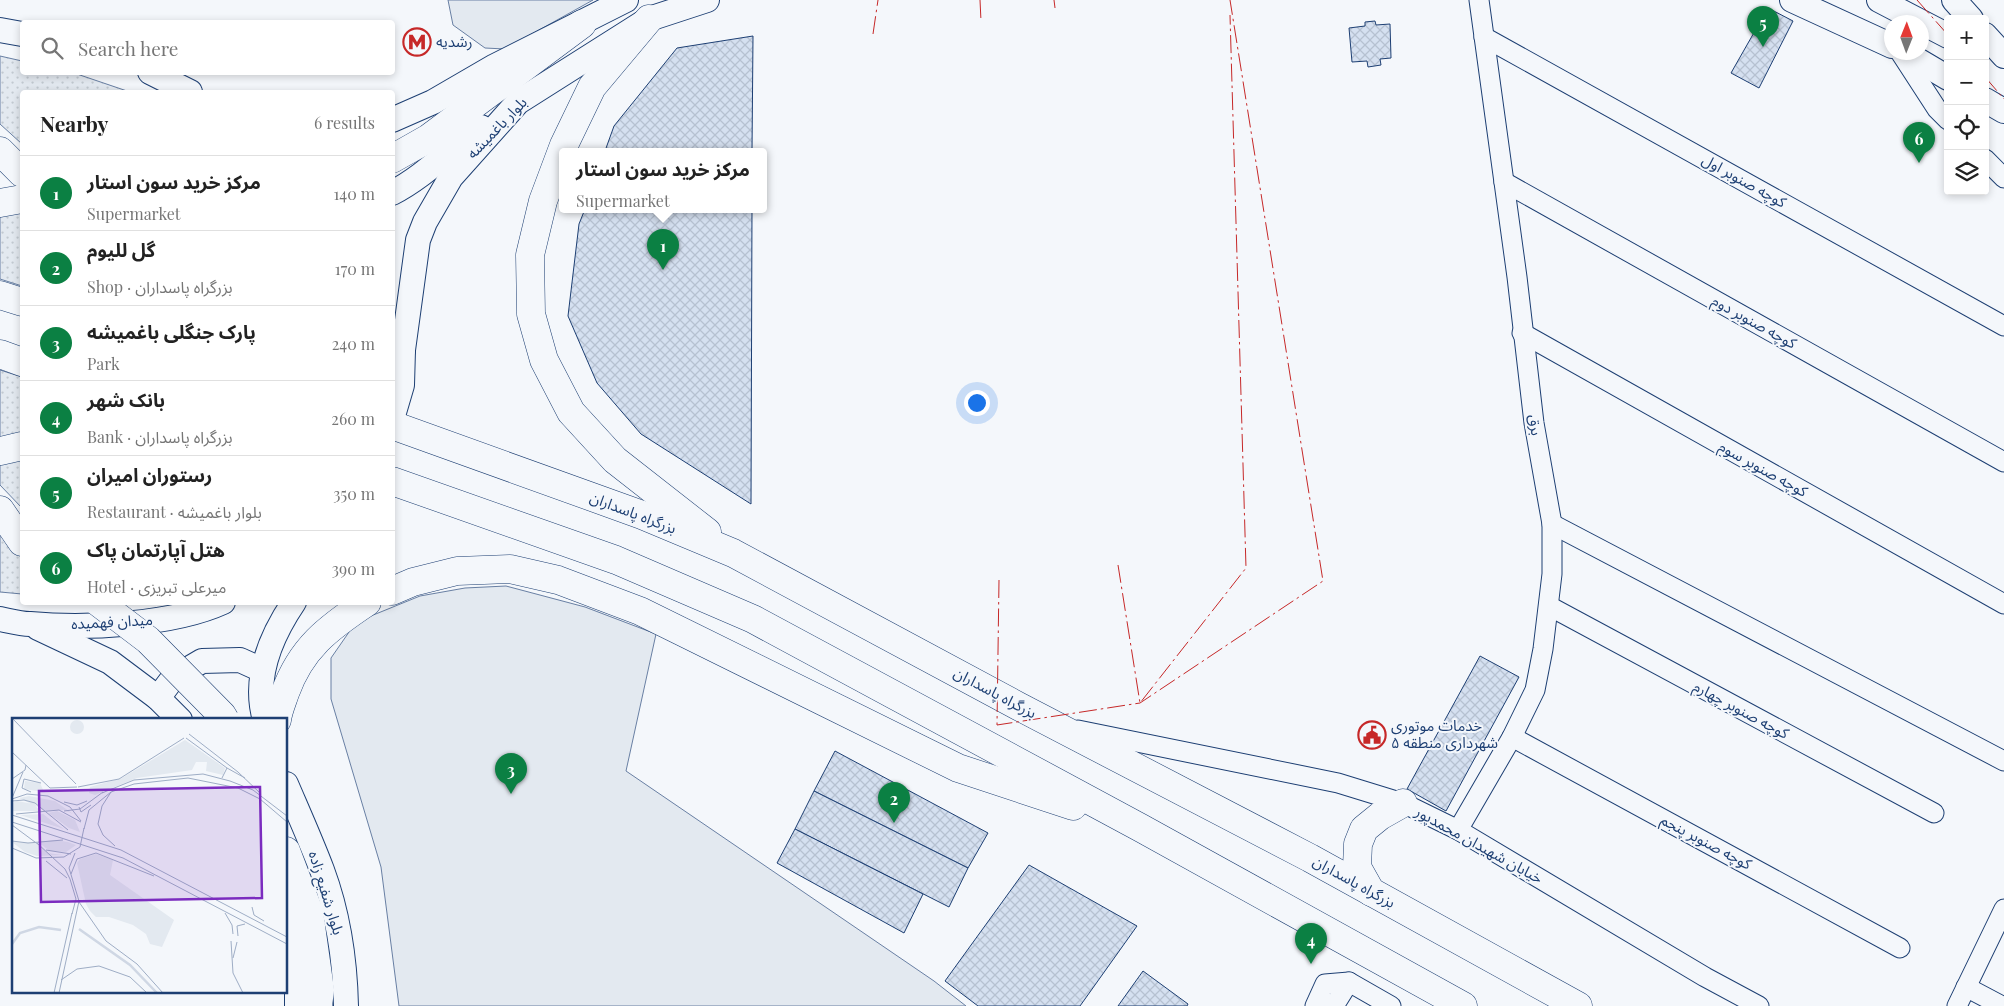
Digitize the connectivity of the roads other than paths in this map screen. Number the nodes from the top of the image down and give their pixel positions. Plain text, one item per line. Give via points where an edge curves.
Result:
1 (626, 0) edge
2 (707, 0) edge
3 (1478, 0) edge
4 (1792, 0) edge
5 (1879, 0) edge
6 (1954, 0) edge
7 (1967, 15) edge
8 (649, 19) junction
9 (582, 24) junction
10 (0, 30) edge
11 (20, 34) edge
12 (1944, 34) edge
13 (1484, 37) junction
14 (1989, 39) edge
15 (1884, 42) edge
16 (2004, 56) edge
17 (1907, 60) edge
18 (1916, 60) edge
19 (1988, 60) edge
20 (2004, 69) edge
21 (156, 75) edge
22 (1944, 76) edge
23 (186, 90) edge
24 (518, 102) junction
25 (1989, 102) edge
26 (2004, 111) edge
27 (1944, 116) edge
28 (395, 121) edge
29 (563, 148) edge
30 (0, 151) edge
31 (395, 157) edge
32 (559, 158) edge
33 (1989, 163) edge
34 (2004, 178) edge
35 (1504, 182) junction
36 (395, 192) edge
37 (16, 194) edge
38 (0, 295) edge
39 (20, 301) edge
40 (2004, 326) edge
41 (395, 333) edge
42 (1522, 333) junction
43 (403, 350) junction
44 (0, 354) edge
45 (20, 361) edge
46 (395, 409) edge
47 (395, 426) edge
48 (20, 446) edge
49 (0, 451) edge
50 (2004, 462) edge
51 (395, 482) edge
52 (0, 500) edge
53 (0, 510) edge
54 (20, 520) edge
55 (1552, 524) junction
56 (20, 539) edge
57 (733, 553) junction
58 (395, 590) edge
59 (2004, 604) edge
60 (102, 605) edge
61 (213, 605) edge
62 (292, 605) edge
63 (363, 605) edge
64 (1548, 606) junction
65 (0, 618) edge
66 (29, 624) junction
67 (262, 670) junction
68 (158, 698) junction
69 (178, 718) edge
70 (224, 718) edge
71 (264, 718) edge
72 (278, 718) edge
73 (1055, 725) junction
74 (1512, 737) junction
75 (2004, 761) edge
76 (288, 789) edge
77 (1404, 803) junction
78 (1934, 813) dead end
79 (1141, 828) junction
80 (1458, 830) junction
81 (288, 856) edge
82 (1371, 892) junction
83 (2004, 909) edge
84 (288, 911) edge
85 (1900, 948) dead end
86 (1349, 982) junction
87 (1966, 987) junction
88 (1337, 1005) edge
89 (296, 1006) edge
90 (318, 1006) edge
91 (346, 1006) edge
92 (1315, 1006) edge
93 (1392, 1006) edge
94 (1463, 1006) edge
95 (1578, 1006) edge
96 (1759, 1006) edge
97 (1957, 1006) edge
98 (2002, 1006) edge

1 - 9 main road
2 - 8 main road, بلوار باغمیشه
3 - 13 street, برق
4 - 15 main road
5 - 12 main road
6 - 7 main road
8 - 24 main road, بلوار باغمیشه
8 - 29 highway via 592,88
9 - 28 main road via 495,66
9 - 31 highway via 429,138
10 - 11 main road
13 - 35 street, برق
13 - 40 street, کوچه صنوبر اول
14 - 16 main road
17 - 27 street
18 - 22 main road
19 - 20 main road
21 - 23 main road
24 - 36 main road
24 - 43 main road, بلوار باغمیشه via 450,177 425,222 415,257
25 - 26 main road
30 - 37 highway
32 - 57 highway via 543,201 530,255 531,314 544,360 571,412 615,460
33 - 34 street
35 - 42 street, برق
35 - 50 street, کوچه صنوبر دوم
38 - 39 highway
41 - 43 main road
42 - 55 street, برق
42 - 59 street, کوچه صنوبر سوم
43 - 46 main road via 402,386
44 - 45 highway
47 - 57 highway, بزرگراه پاسداران via 642,515
48 - 49 highway
51 - 79 highway via 616,560 753,619
52 - 54 highway
53 - 56 highway
55 - 64 street, برق
55 - 75 street
57 - 73 highway, بزرگراه پاسداران
58 - 79 highway via 457,571 510,569 558,580 640,611 958,768
60 - 70 highway, bridge via 148,640
61 - 66 main road, میدان فهمیده via 161,620 100,625
62 - 67 main road via 279,624
63 - 72 highway via 309,647 290,678
64 - 74 street, برق via 1535,690
64 - 78 street, کوچه صنوبر چهارم
65 - 66 main road, میدان فهمیده
66 - 68 main road via 110,662
67 - 68 main road via 240,660 202,662 173,678
67 - 71 main road
68 - 69 main road
73 - 77 street, خیابان شهیدان محمدپور via 1338,783
73 - 82 highway, بزرگراه پاسداران
74 - 80 street, برق
74 - 85 street, کوچه صنوبر پنجم
76 - 91 main road, بلوار شفیع زاده via 322,871 337,924 345,969
77 - 80 street, خیابان شهیدان محمدپور
77 - 82 highway via 1364,829 1358,844 1357,868
79 - 94 highway
80 - 96 street, خیابان شهیدان محمدپور
81 - 90 highway via 309,912 320,990
82 - 95 highway, بزرگراه پاسداران
83 - 87 street
84 - 89 main road via 297,974
86 - 88 street
86 - 92 street via 1325,984
86 - 93 street
87 - 97 street
87 - 98 street

